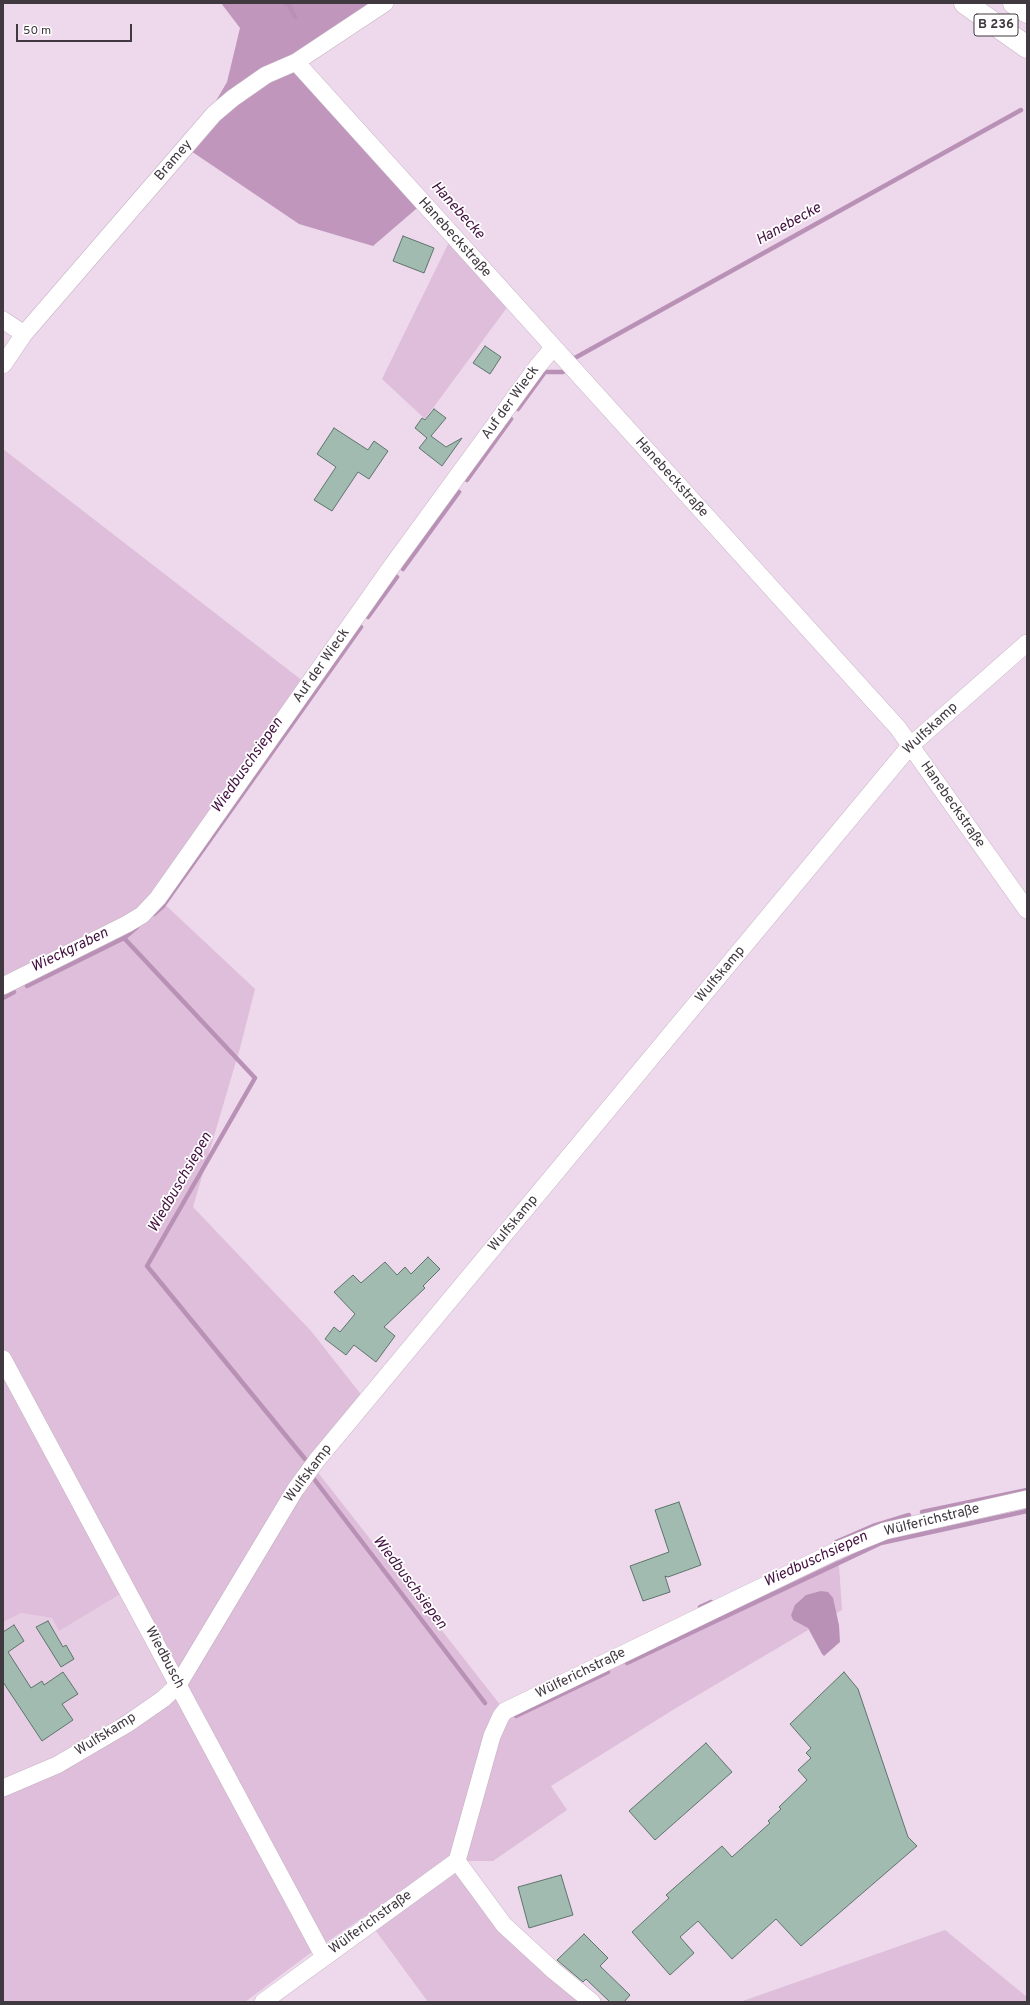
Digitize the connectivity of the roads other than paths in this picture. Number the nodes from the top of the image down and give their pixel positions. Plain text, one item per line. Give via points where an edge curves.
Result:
1 (385, 3) edge
2 (965, 3) edge
3 (1014, 3) edge
4 (1027, 12) edge
5 (1027, 47) edge
6 (296, 62) junction
7 (3, 320) edge
8 (24, 334) junction
9 (553, 348) junction
10 (3, 365) edge
11 (1027, 643) edge
12 (910, 746) junction
13 (1027, 910) edge
14 (3, 986) edge
15 (3, 1359) edge
16 (1027, 1499) edge
17 (178, 1685) junction
18 (3, 1788) edge
19 (456, 1861) junction
20 (324, 1957) junction
21 (263, 2002) edge
22 (592, 2002) edge

1 - 6 street, Bramey
2 - 5 highway, B 236
3 - 4 highway, B 236
6 - 8 street, Bramey via 266,75 214,114
6 - 9 street, Hanebeckstraße
7 - 8 street
8 - 10 street, Bramey
9 - 12 street, Hanebeckstraße via 898,728
9 - 14 street, Auf der Wieck via 389,570 158,898 142,915 127,924
11 - 12 street, Wulfskamp
12 - 13 street, Hanebeckstraße
12 - 17 street, Wulfskamp via 317,1460 294,1490
15 - 17 street, Wiedbusch
16 - 19 street, Wülferichstraße via 885,1531 838,1550 505,1711 492,1736
17 - 18 street, Wulfskamp via 127,1724 64,1762
17 - 20 street, Wiedbusch
19 - 20 street, Wülferichstraße
19 - 22 street via 504,1925
20 - 21 street, Wülferichstraße

